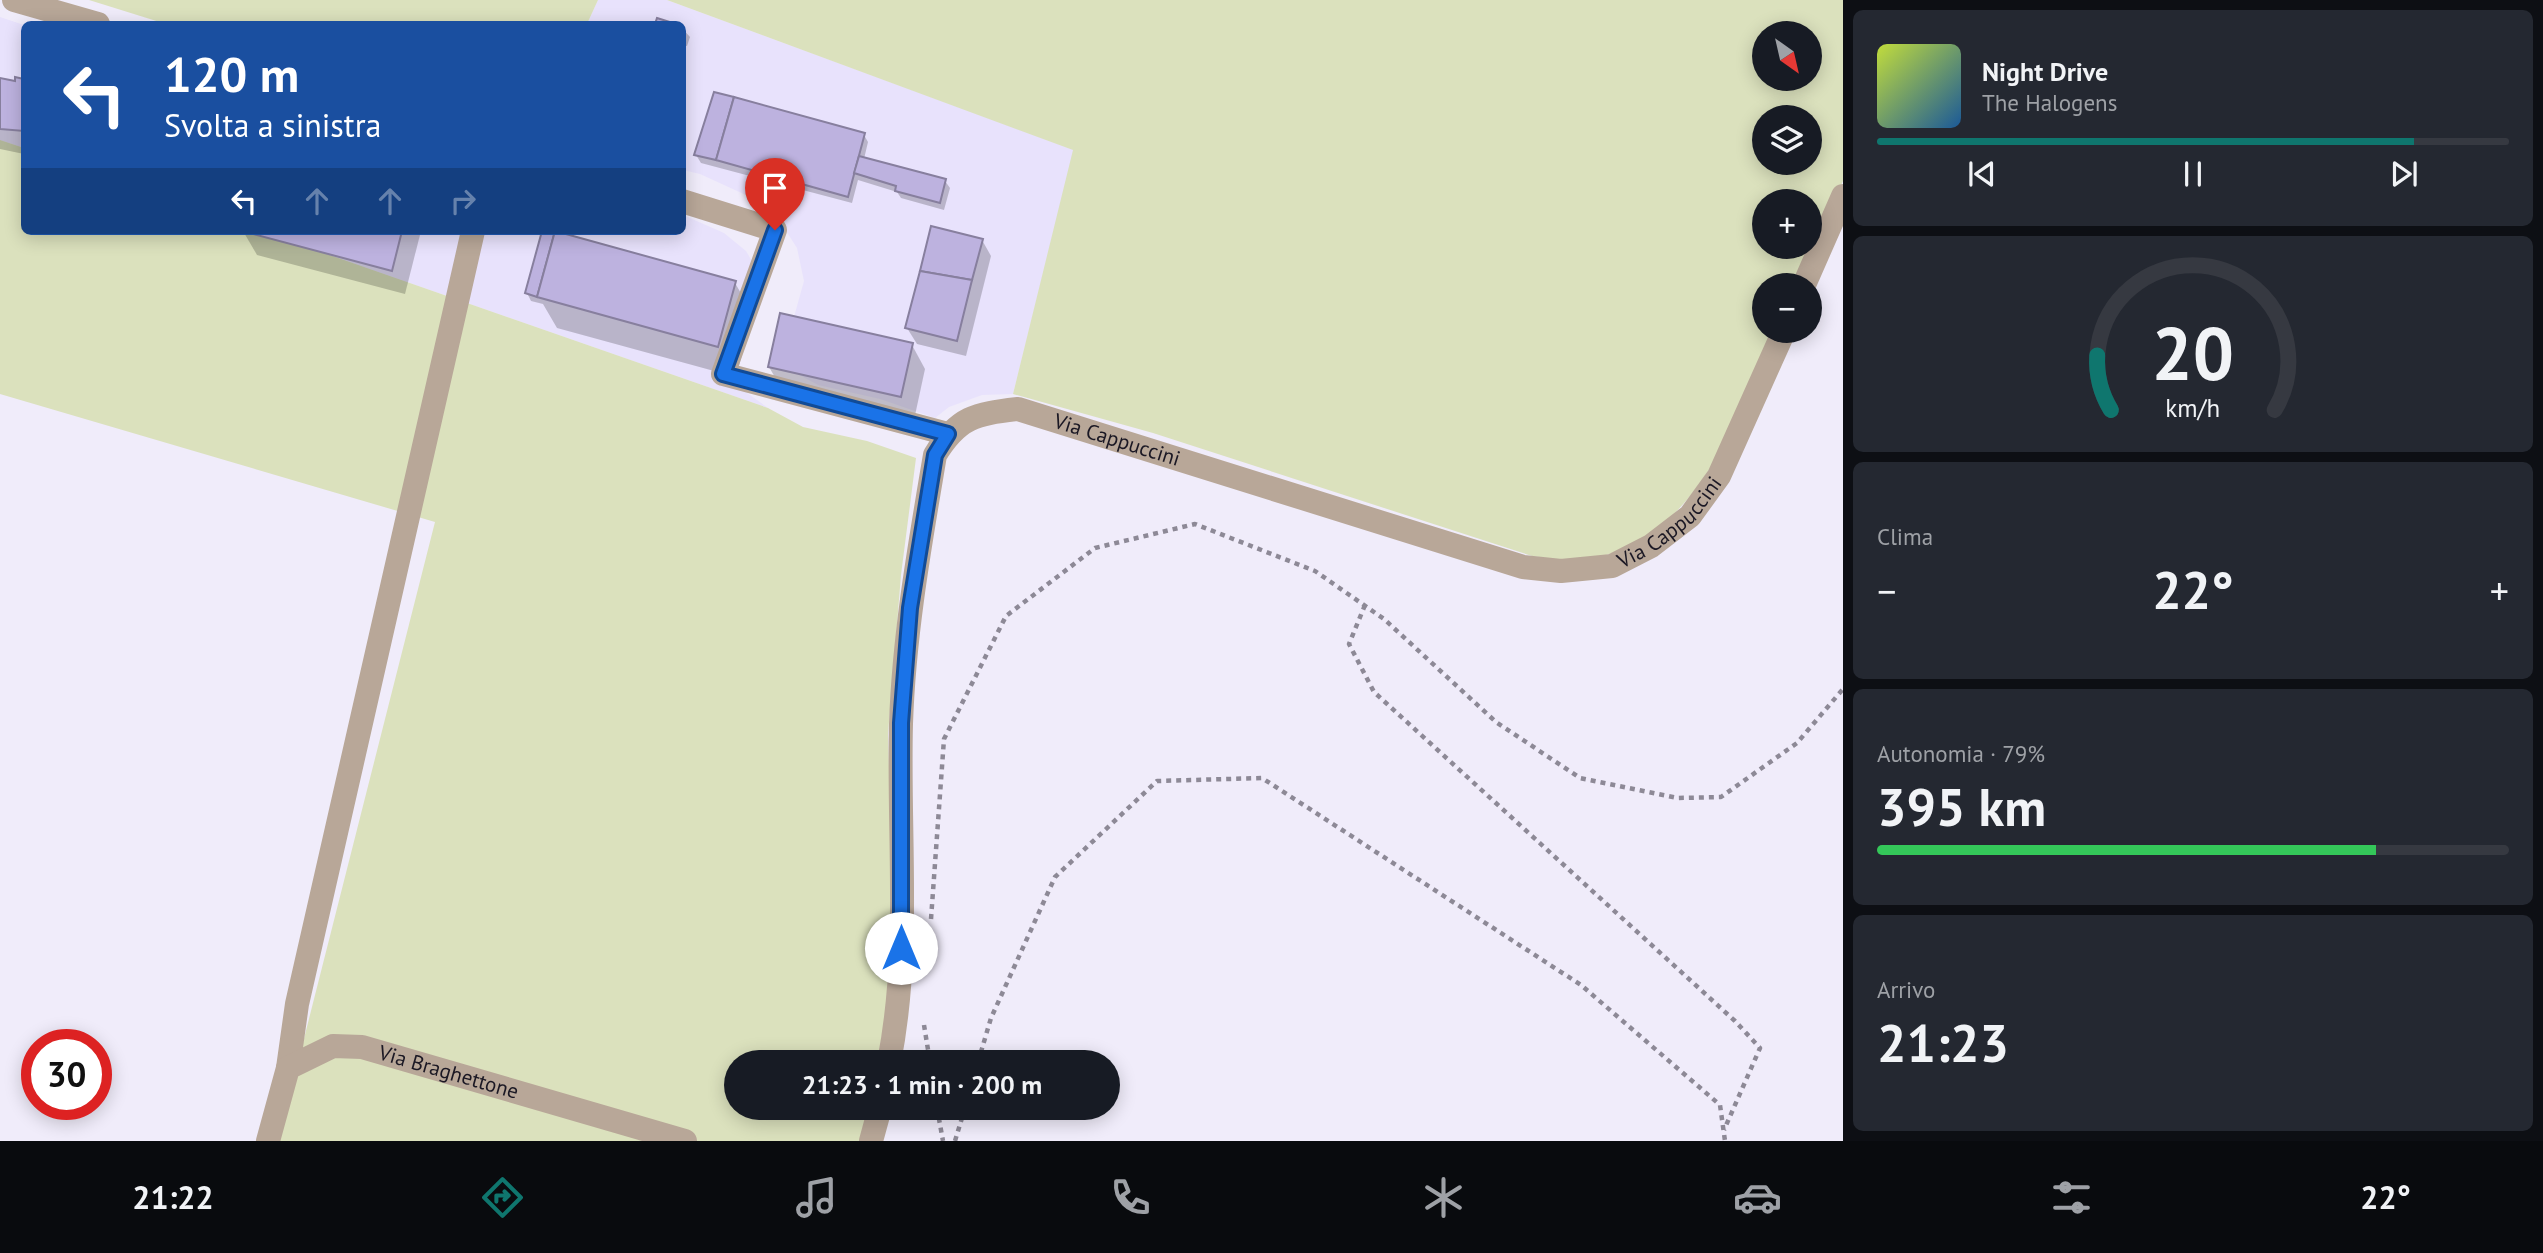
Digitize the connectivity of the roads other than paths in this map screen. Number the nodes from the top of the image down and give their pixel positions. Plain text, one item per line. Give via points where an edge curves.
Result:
1 (14, 0) edge
2 (88, 21) edge
3 (1843, 196) edge
4 (686, 202) edge
5 (472, 235) edge
6 (1809, 273) edge
7 (1779, 343) edge
8 (948, 434) junction
9 (891, 1050) edge
10 (288, 1068) junction
11 (877, 1120) edge
12 (268, 1141) edge
13 (685, 1141) edge
14 (871, 1141) edge

1 - 2 street
3 - 6 street
4 - 8 street via 775,230 723,374
5 - 10 street via 297,1003
7 - 8 street, Via Cappuccini via 1719,477 1705,496 1690,516 1651,546 1612,566 1561,571 1523,567 1018,409 982,414
8 - 9 street via 935,455 910,608 901,723 901,948
10 - 12 street
10 - 13 street, Via Braghettone via 333,1046 362,1047
11 - 14 street

